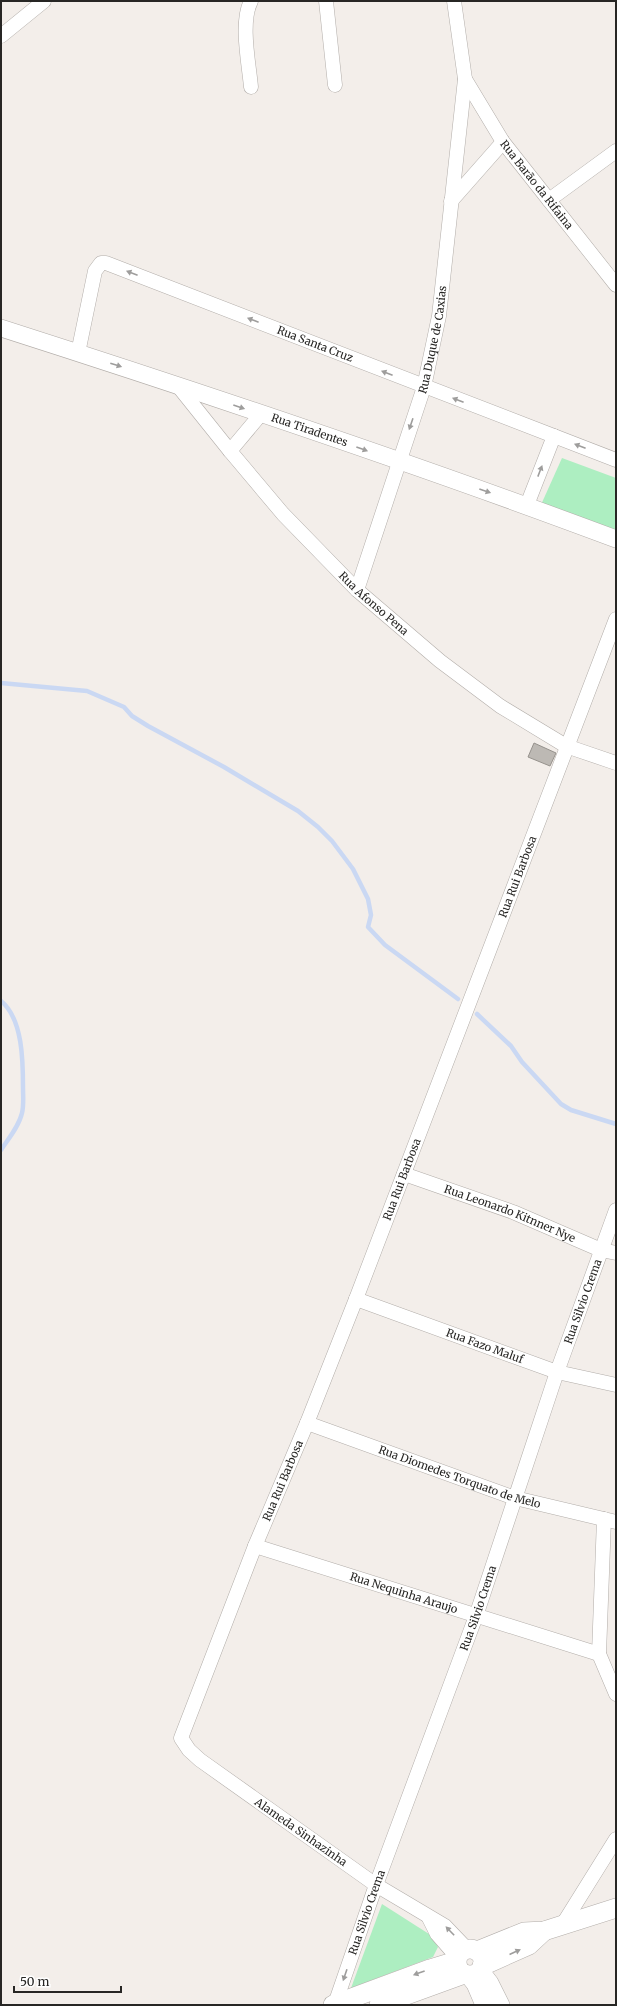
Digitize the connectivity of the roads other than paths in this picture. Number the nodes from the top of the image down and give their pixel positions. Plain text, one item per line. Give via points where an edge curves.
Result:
1 (44, 1) edge
2 (251, 1) edge
3 (326, 1) edge
4 (454, 1) edge
5 (1, 36) edge
6 (465, 79) junction
7 (335, 85) dead end
8 (251, 88) dead end
9 (504, 142) junction
10 (616, 151) edge
11 (549, 200) junction
12 (451, 201) junction
13 (616, 285) edge
14 (1, 328) edge
15 (78, 353) junction
16 (178, 386) junction
17 (424, 387) junction
18 (261, 414) junction
19 (554, 436) junction
20 (230, 451) junction
21 (616, 460) edge
22 (398, 462) junction
23 (527, 505) junction
24 (616, 539) edge
25 (356, 590) junction
26 (616, 619) edge
27 (566, 746) junction
28 (616, 763) edge
29 (404, 1174) junction
30 (616, 1210) edge
31 (601, 1250) junction
32 (616, 1253) edge
33 (356, 1299) junction
34 (557, 1372) junction
35 (616, 1385) edge
36 (307, 1424) junction
37 (515, 1498) junction
38 (610, 1520) edge
39 (255, 1546) junction
40 (476, 1616) junction
41 (599, 1654) junction
42 (616, 1694) edge
43 (181, 1738) joint
44 (616, 1839) edge
45 (376, 1885) junction
46 (616, 1908) edge
47 (563, 1924) junction
48 (469, 1963) junction
49 (334, 2005) edge
50 (379, 2005) edge
51 (484, 2005) edge
52 (501, 2005) edge

1 - 5 street
2 - 8 street via 247,8 246,22
3 - 7 street
4 - 6 street
6 - 9 street, Rua Barão da Rifaina
6 - 12 street, Rua Duque de Caxias
9 - 11 street, Rua Barão da Rifaina
9 - 12 street
10 - 11 street
11 - 13 street, Rua Barão da Rifaina
12 - 17 street, Rua Duque de Caxias via 438,316
14 - 15 street, Rua Tiradentes
15 -> 16 street, Rua Tiradentes
17 -> 15 street, Rua Santa Cruz via 106,263 101,263 95,271
16 -> 18 street, Rua Tiradentes
16 - 20 street, Rua Afonso Pena
19 -> 17 street, Rua Santa Cruz
17 -> 22 street, Rua Duque de Caxias
18 - 20 street
18 -> 22 street, Rua Tiradentes
21 -> 19 street, Rua Santa Cruz
23 -> 19 street
20 - 25 street, Rua Afonso Pena via 283,514
22 -> 23 street, Rua Tiradentes
22 - 25 street, Rua Duque de Caxias
23 - 24 street, Rua Tiradentes
25 - 27 street, Rua Afonso Pena via 440,661 500,706
26 - 27 street, Rua Rui Barbosa
27 - 28 street, Rua Afonso Pena
27 - 29 street, Rua Rui Barbosa
29 - 31 street, Rua Leonardo Kitnner Nye via 513,1212
29 - 33 street, Rua Rui Barbosa
30 - 31 street, Rua Silvio Crema
31 - 32 street, Rua Leonardo Kitnner Nye
31 - 34 street, Rua Silvio Crema
33 - 34 street, Rua Fazo Maluf
33 - 36 street, Rua Rui Barbosa
34 - 35 street, Rua Fazo Maluf
34 - 37 street, Rua Silvio Crema
36 - 37 street, Rua Diomedes Torquato de Melo
36 - 39 street, Rua Rui Barbosa
37 - 38 street, Rua Diomedes Torquato de Melo
37 - 40 street, Rua Silvio Crema
38 - 41 street
39 - 40 street, Rua Nequinha Araujo
39 - 43 street, Rua Rui Barbosa
40 - 41 street, Rua Nequinha Araujo
40 - 45 street, Rua Silvio Crema
41 - 42 street
43 - 45 street, Alameda Sinhazinha via 200,1760
44 - 47 street
45 - 48 street, Alameda Sinhazinha via 429,1918 437,1934
45 -> 49 street, Rua Silvio Crema
46 - 47 main road
47 - 48 main road via 544,1930 529,1945
48 -> 49 main road via 430,1969
48 - 50 main road
48 - 51 street
48 - 52 street via 490,1983

